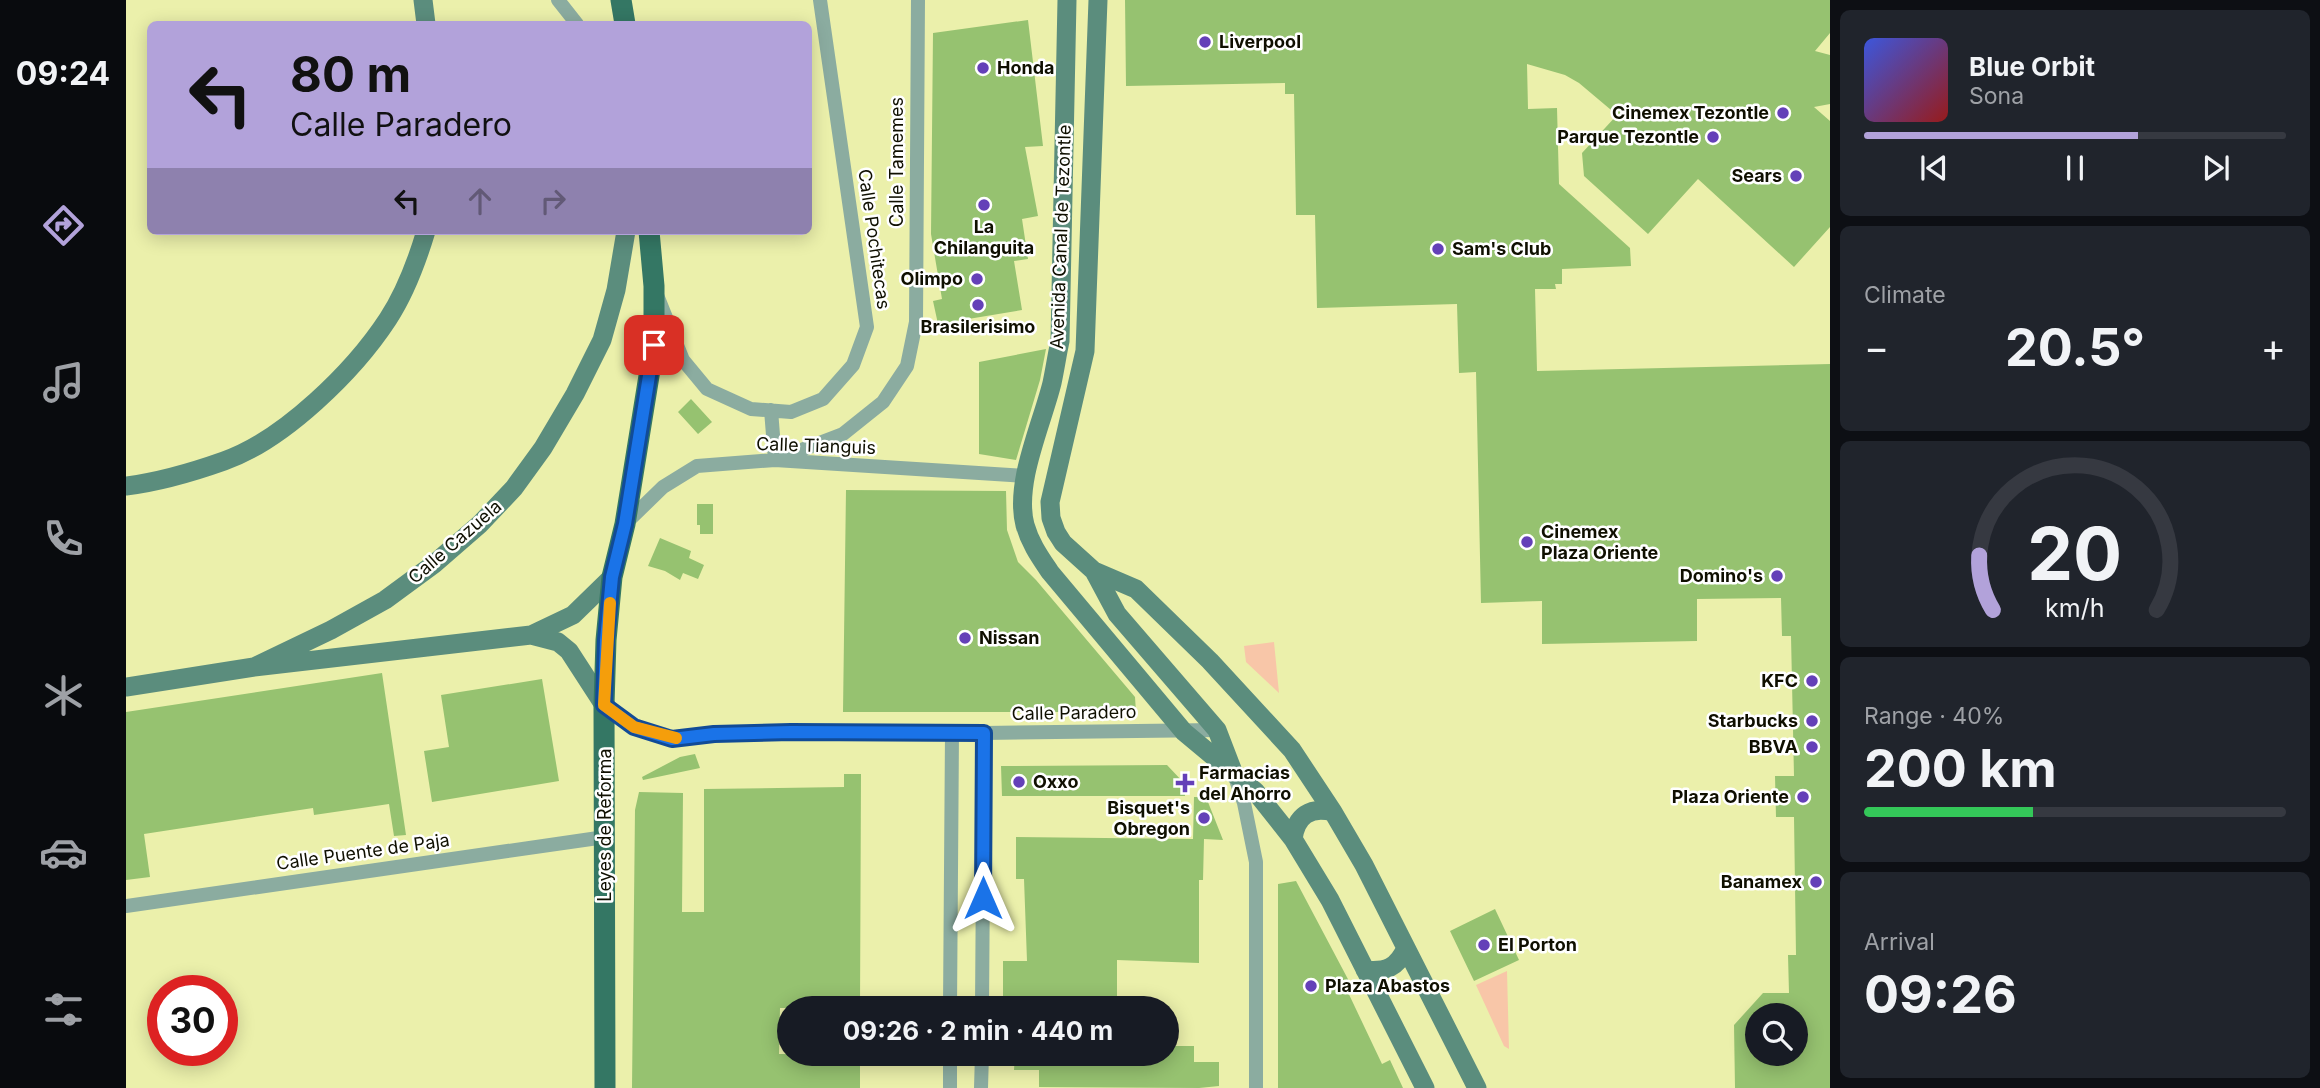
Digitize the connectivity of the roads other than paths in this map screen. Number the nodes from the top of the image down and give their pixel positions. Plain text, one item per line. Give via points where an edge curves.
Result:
1 (423, 0) edge
2 (558, 0) edge
3 (621, 0) edge
4 (820, 0) edge
5 (918, 0) edge
6 (1067, 0) edge
7 (1098, 0) edge
8 (426, 21) edge
9 (575, 21) edge
10 (624, 21) edge
11 (425, 235) edge
12 (625, 235) edge
13 (649, 235) edge
14 (654, 286) junction
15 (771, 411) junction
16 (775, 460) junction
17 (1026, 476) junction
18 (126, 486) edge
19 (625, 524) junction
20 (1094, 571) junction
21 (612, 577) junction
22 (531, 635) junction
23 (254, 667) junction
24 (126, 687) edge
25 (604, 705) junction
26 (1217, 730) junction
27 (1184, 732) junction
28 (952, 733) junction
29 (984, 733) junction
30 (1232, 769) junction
31 (1333, 812) junction
32 (605, 837) junction
33 (1293, 839) junction
34 (126, 906) edge
35 (1406, 947) junction
36 (1365, 970) junction
37 (950, 996) edge
38 (982, 996) edge
39 (950, 1066) edge
40 (982, 1066) edge
41 (605, 1088) edge
42 (950, 1088) edge
43 (981, 1088) edge
44 (1256, 1088) edge
45 (1426, 1088) edge
46 (1477, 1088) edge

1 - 8 main road
2 - 9 street
3 - 10 main road
4 - 15 street, Calle Pochitecas via 867,327 853,365 823,399 791,412
5 - 16 street, Calle Tamemes via 916,322 907,366 883,402 843,434
6 - 17 main road, Avenida Canal de Tezontle via 1060,341
7 - 20 main road, Avenida Canal de Tezontle via 1085,351 1050,502 1051,518 1063,543
11 - 18 main road via 389,318 316,403 225,461
12 - 23 main road, Calle Cazuela via 617,290 602,340 569,405 514,488 444,556 385,600
13 - 14 main road, Leyes de Reforma
14 - 15 street, Calle Pochitecas via 683,360 708,389 751,409
14 - 19 main road, Leyes de Reforma via 654,345
15 - 16 street
16 - 17 street, Calle Tianguis
16 - 19 street, Calle Tianguis via 697,466 663,487
17 - 27 main road, Avenida Canal de Tezontle via 1024,513 1033,547
19 - 21 main road, Leyes de Reforma
20 - 26 main road, Avenida Canal de Tezontle via 1117,614
20 - 31 main road, Avenida Canal de Tezontle via 1136,589 1210,661 1292,750
21 - 22 main road, Calle Cazuela via 573,615
21 - 25 main road, Leyes de Reforma
22 - 23 main road, Calle Cazuela
22 - 25 main road, Calle Cazuela via 558,642 569,651
23 - 24 main road, Calle Cazuela
25 - 28 street, Calle Paradero via 634,727 672,739 778,732
25 - 32 main road, Leyes de Reforma
26 - 27 street, Calle Paradero
26 - 30 main road, Avenida Canal de Tezontle
27 - 29 street, Calle Paradero
27 - 30 main road, Avenida Canal de Tezontle
28 - 29 street, Calle Paradero
28 - 37 street
29 - 38 street
30 - 33 main road, Avenida Canal de Tezontle
30 - 44 street via 1256,862
31 - 33 main road via 1309,811 1294,827
31 - 35 main road, Avenida Canal de Tezontle
32 - 34 street, Calle Puente de Paja
32 - 41 main road, Leyes de Reforma
33 - 36 main road, Avenida Canal de Tezontle
35 - 36 main road via 1390,968
35 - 46 main road, Avenida Canal de Tezontle
36 - 45 main road, Avenida Canal de Tezontle
39 - 42 street
40 - 43 street

